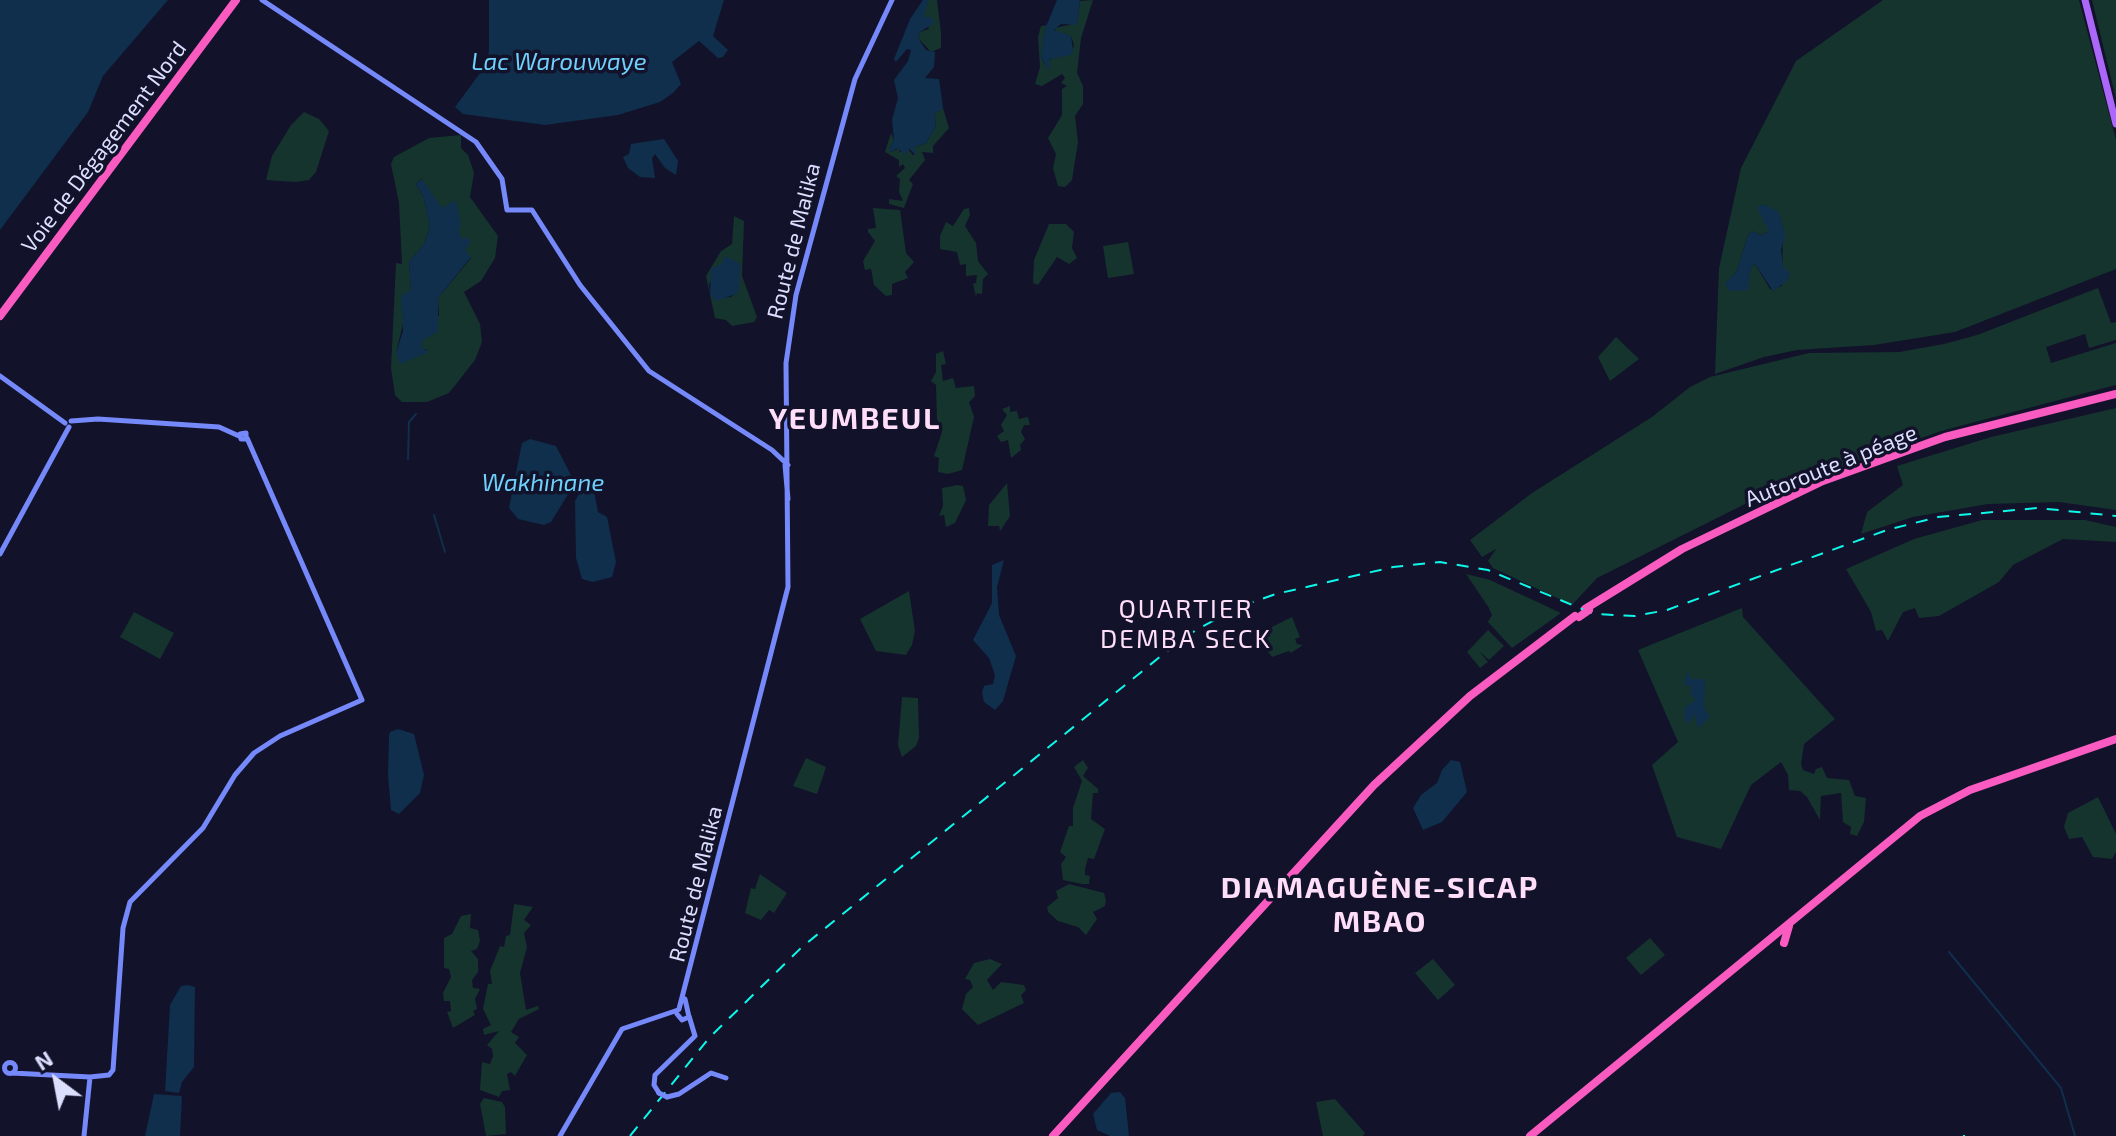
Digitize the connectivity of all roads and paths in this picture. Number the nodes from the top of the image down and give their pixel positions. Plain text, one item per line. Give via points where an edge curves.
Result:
1 (234, 0) edge
2 (262, 0) edge
3 (891, 0) edge
4 (2086, 0) edge
5 (2116, 114) edge
6 (2116, 124) edge
7 (0, 314) edge
8 (0, 376) edge
9 (2114, 395) edge
10 (68, 424) junction
11 (786, 464) junction
12 (0, 554) edge
13 (2116, 741) edge
14 (1789, 926) junction
15 (1764, 948) junction
16 (680, 1010) junction
17 (688, 1018) junction
18 (5, 1069) edge
19 (726, 1078) dead end
20 (87, 1079) junction
21 (84, 1136) edge
22 (560, 1136) edge
23 (1055, 1136) edge
24 (1530, 1136) edge
25 (1537, 1136) edge

1 - 7 highway, Voie de Dégagement Nord
2 - 11 main road via 477,143 502,179 507,210 532,210 580,285 649,371
3 - 11 main road, Route de Malika via 855,79 796,295 786,363
4 - 5 main road
4 - 6 main road
8 - 10 main road
9 - 23 highway via 1945,437 1815,484 1682,549 1582,613 1474,695 1374,785
10 - 12 main road
10 - 20 main road via 80,420 219,427 243,437 362,700 258,750 240,768 203,828 133,898 123,928 113,1070
11 - 16 main road, Route de Malika via 788,590
13 - 14 highway via 1942,806
13 - 24 highway via 1970,790 1920,816
14 - 15 highway
14 - 15 highway via 1781,943
15 - 25 highway
16 - 17 main road
16 - 17 main road via 680,1019
16 - 22 main road via 622,1029
17 - 19 main road, bridge via 694,1039 655,1075 659,1093 679,1094 711,1073
18 - 20 main road
20 - 21 main road

